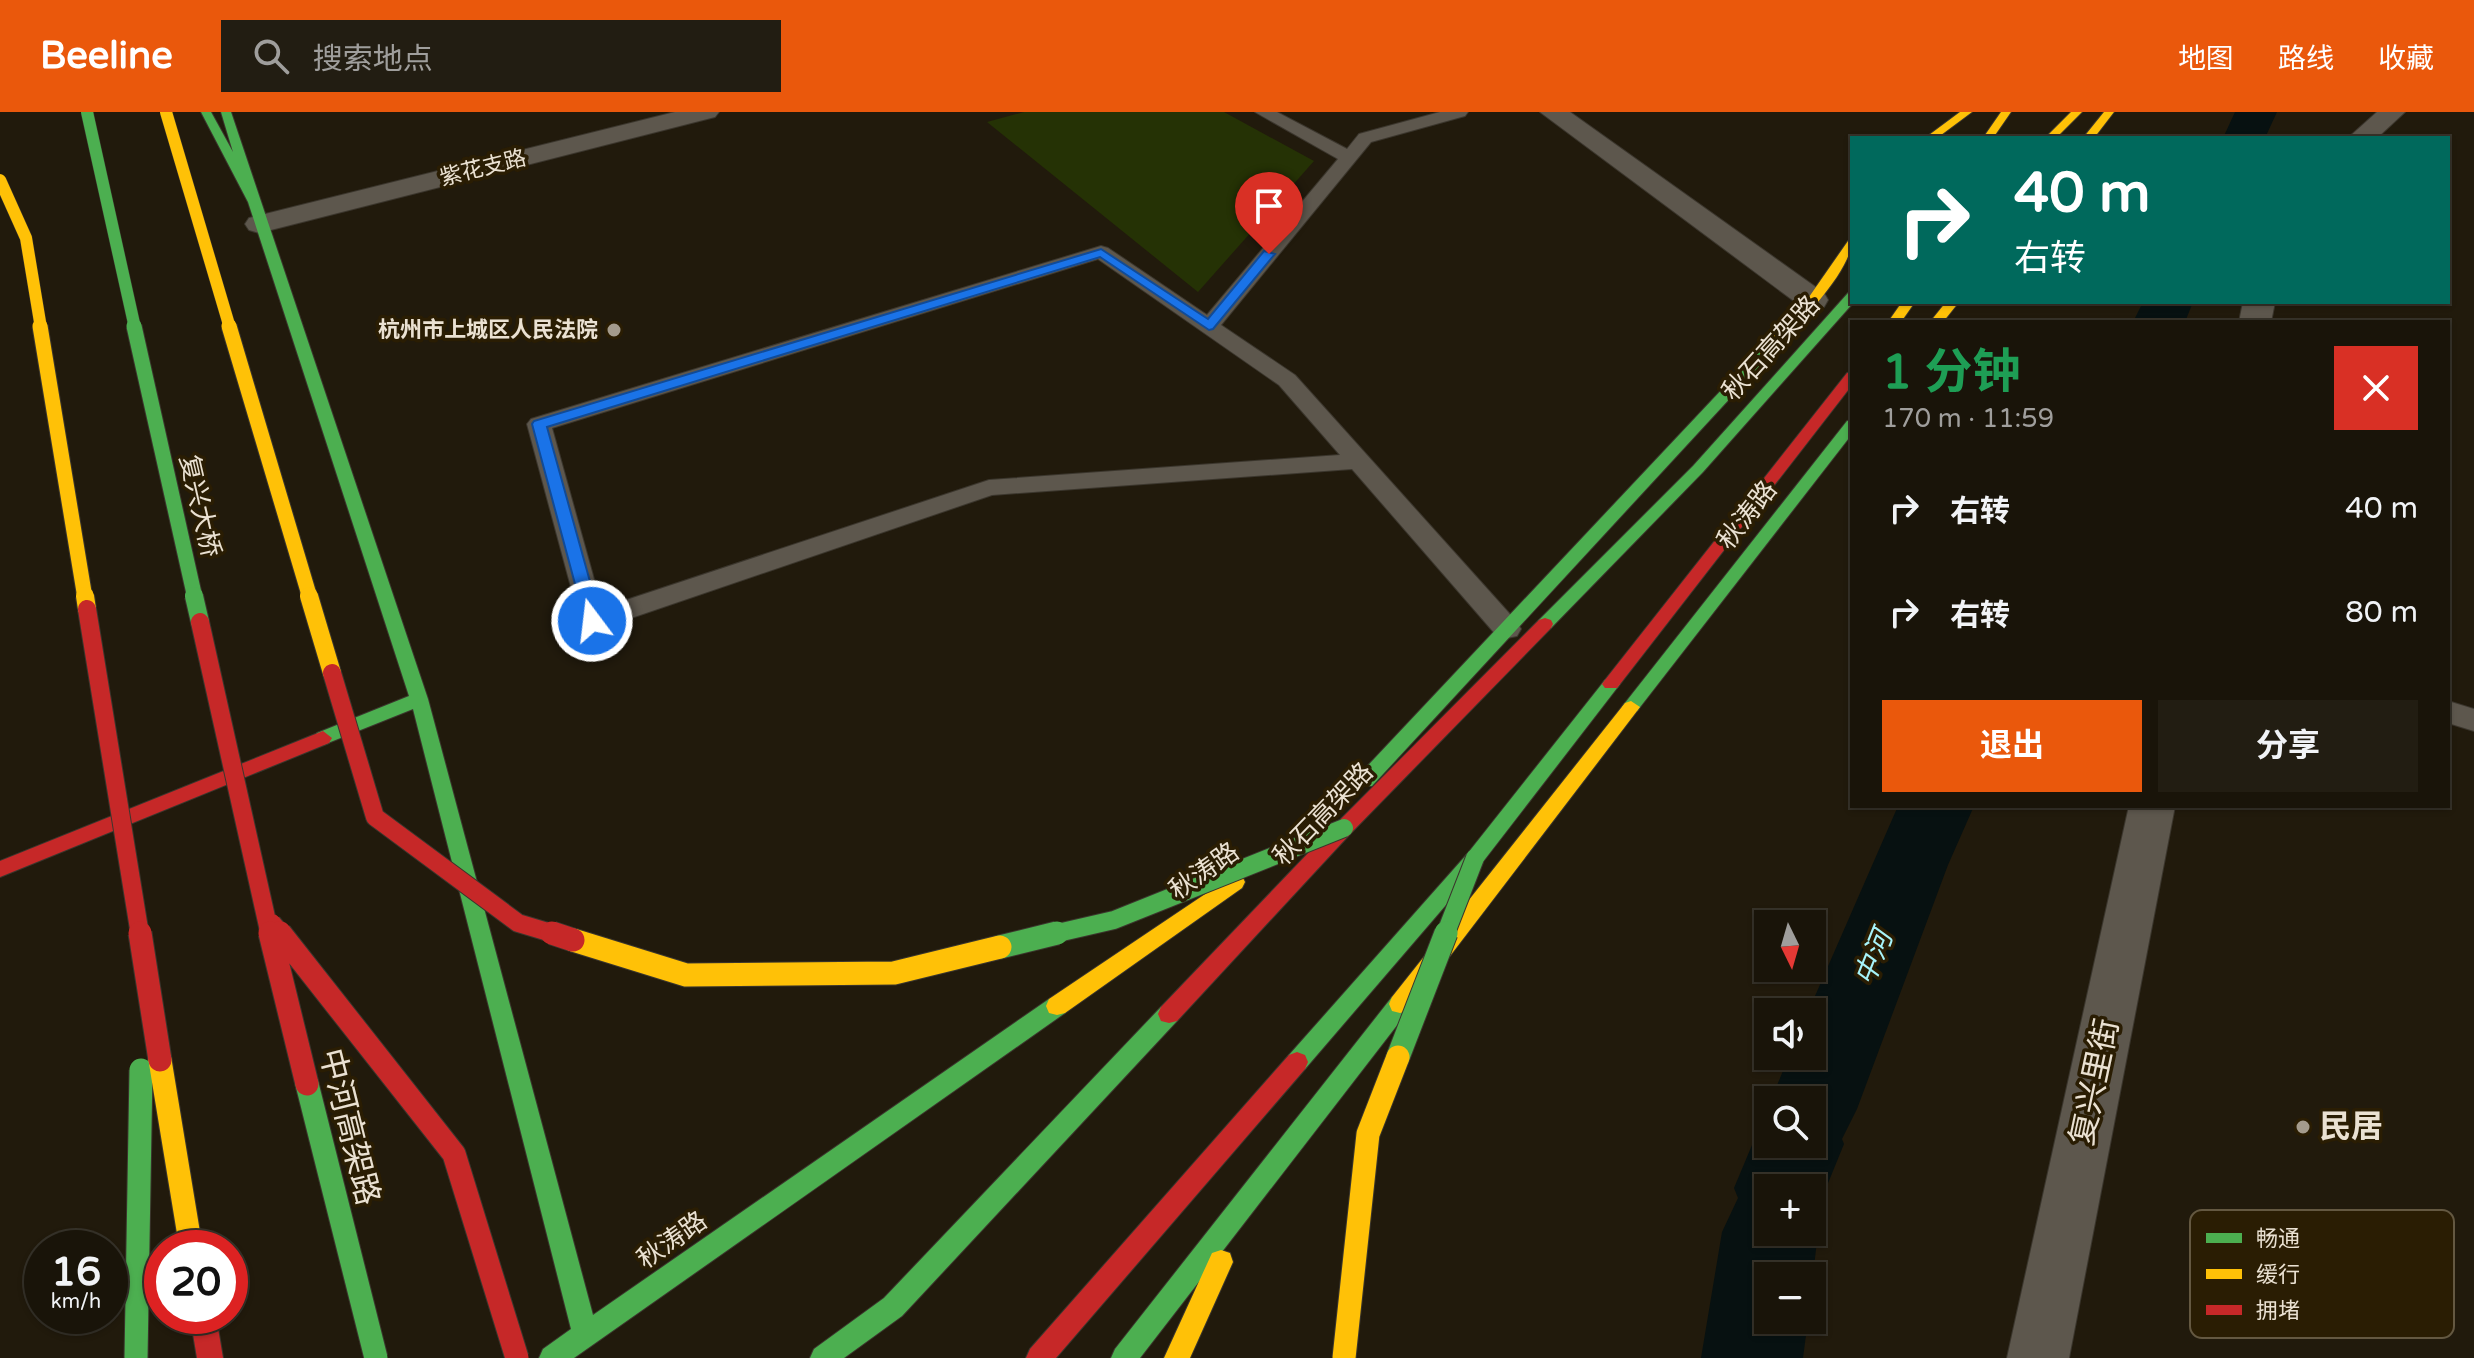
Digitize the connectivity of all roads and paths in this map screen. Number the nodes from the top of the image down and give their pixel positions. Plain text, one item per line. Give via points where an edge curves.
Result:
1 (87, 112) edge
2 (166, 112) edge
3 (206, 112) edge
4 (226, 112) edge
5 (706, 112) edge
6 (1264, 112) edge
7 (1459, 112) edge
8 (1553, 112) edge
9 (1967, 112) edge
10 (2006, 112) edge
11 (2077, 112) edge
12 (2109, 112) edge
13 (2392, 112) edge
14 (1933, 136) edge
15 (1989, 136) edge
16 (2052, 136) edge
17 (2090, 136) edge
18 (2363, 136) edge
19 (1349, 157) junction
20 (0, 180) edge
21 (257, 213) junction
22 (1850, 247) edge
23 (1850, 298) edge
24 (1813, 300) junction
25 (1951, 304) edge
26 (1938, 320) edge
27 (1209, 326) junction
28 (1850, 379) edge
29 (1850, 427) edge
30 (1358, 461) dead end
31 (1507, 629) junction
32 (419, 699) junction
33 (2450, 713) edge
34 (2474, 720) edge
35 (2152, 808) edge
36 (1344, 828) junction
37 (1475, 858) junction
38 (0, 869) edge
39 (264, 911) junction
40 (143, 959) junction
41 (1248, 1202) junction
42 (188, 1230) edge
43 (893, 1307) junction
44 (585, 1333) junction
45 (206, 1334) edge
46 (136, 1358) edge
47 (210, 1358) edge
48 (376, 1358) edge
49 (517, 1358) edge
50 (552, 1358) edge
51 (823, 1358) edge
52 (838, 1358) edge
53 (1039, 1358) edge
54 (1124, 1358) edge
55 (1177, 1358) edge
56 (1344, 1358) edge
57 (2038, 1358) edge

1 - 39 main road, 复兴大桥, bridge
2 - 36 main road, bridge via 375,817 518,923 686,975 894,973 1114,920
3 - 21 main road
4 - 21 main road
5 - 21 street, 紫花支路
6 - 19 lane
7 - 19 lane via 1365,138
8 - 24 street
9 - 14 main road
10 - 15 main road
11 - 16 main road
12 - 17 main road
13 - 18 street
19 - 27 lane
20 - 40 main road, bridge via 26,238
21 - 32 main road
22 - 24 main road, 秋涛路
23 - 36 main road, 秋石高架路 via 1698,469
24 - 31 main road, 秋涛路
25 - 26 main road
27 - 30 lane via 1101,252 539,424 592,621 989,488
27 - 31 lane via 1287,380
28 - 37 main road
29 - 41 main road, 秋涛路
31 - 44 main road, 秋涛路 via 1337,811
32 - 38 main road
32 - 44 main road
33 - 34 lane
35 - 57 street, 复兴里街
36 - 43 main road, 秋石高架路
37 - 53 main road
37 - 56 main road, bridge via 1368,1134
39 - 48 main road, 中河高架路, bridge
39 - 49 main road, bridge via 454,1154
40 - 42 main road, bridge
40 - 46 main road, bridge
41 - 54 main road, 秋涛路
41 - 55 main road
43 - 51 main road, 秋石高架路
43 - 52 main road
44 - 50 main road, 秋涛路
45 - 47 main road

